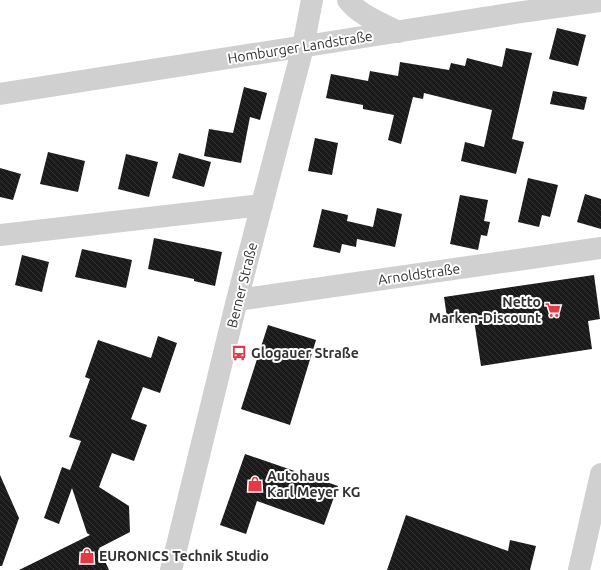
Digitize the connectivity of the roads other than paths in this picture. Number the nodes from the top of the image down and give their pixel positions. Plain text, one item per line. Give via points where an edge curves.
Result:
1 (312, 0) edge
2 (348, 0) edge
3 (601, 2) edge
4 (398, 32) junction
5 (303, 47) junction
6 (0, 94) edge
7 (262, 205) junction
8 (0, 234) edge
9 (601, 248) edge
10 (238, 300) junction
11 (601, 474) edge
12 (171, 570) edge
13 (579, 570) edge

1 - 5 street, Berner Straße
2 - 4 street via 362,13
3 - 4 street, Homburger Landstraße
4 - 5 street, Homburger Landstraße
5 - 6 street, Homburger Landstraße
5 - 7 street, Berner Straße
7 - 8 street
7 - 10 street, Berner Straße
9 - 10 street, Arnoldstraße
10 - 12 street, Berner Straße
11 - 13 street

